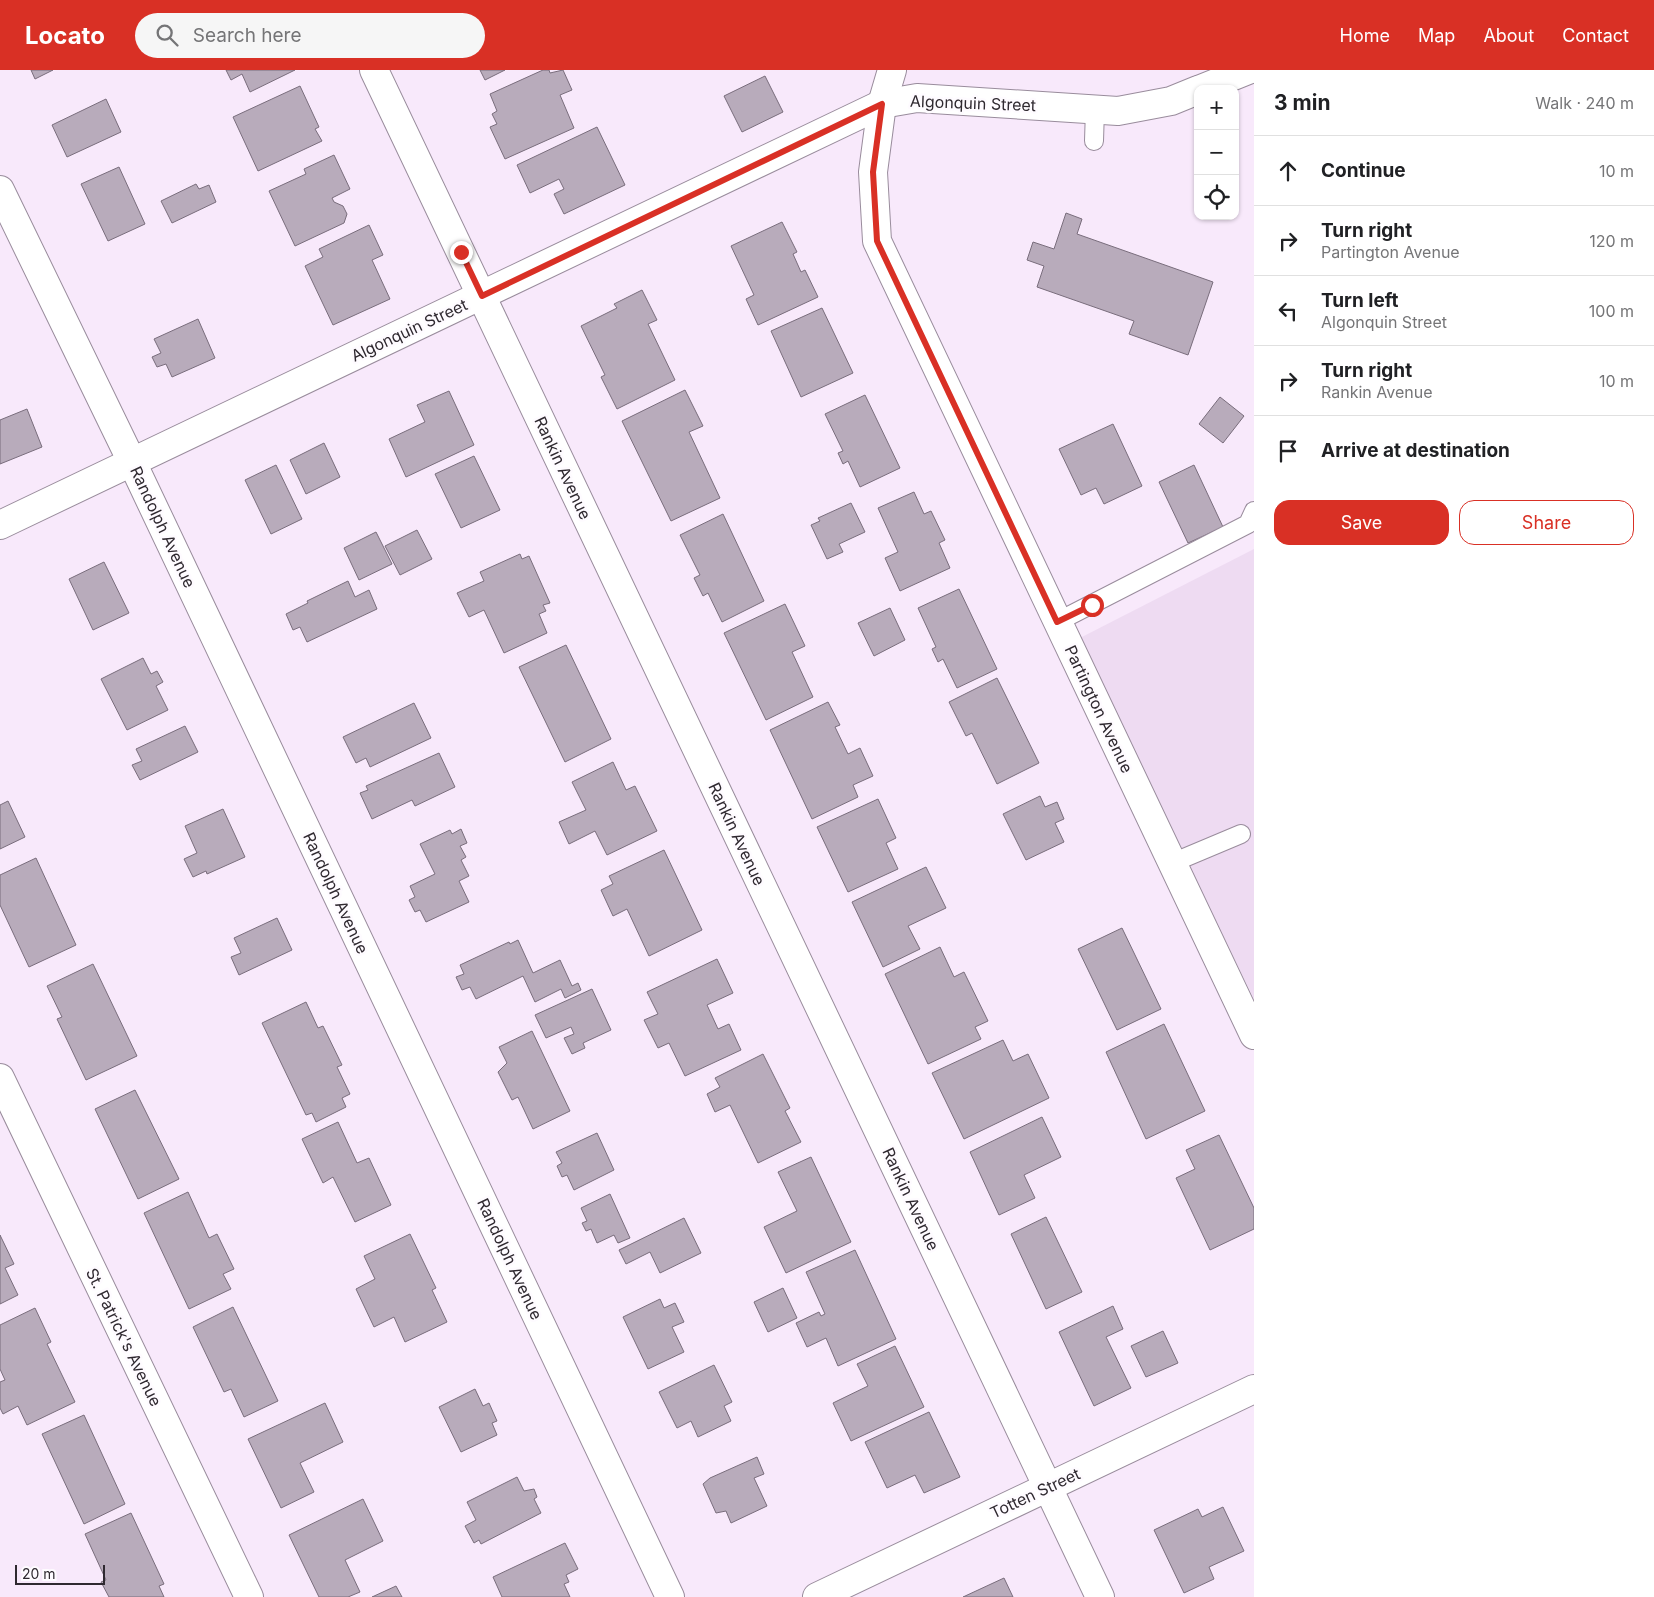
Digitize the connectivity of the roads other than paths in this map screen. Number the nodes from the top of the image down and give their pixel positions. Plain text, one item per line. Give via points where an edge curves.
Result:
1 (374, 70) edge
2 (892, 70) edge
3 (1248, 70) edge
4 (1209, 85) edge
5 (1194, 91) edge
6 (882, 104) junction
7 (1095, 109) junction
8 (1094, 141) dead end
9 (0, 190) edge
10 (482, 296) junction
11 (132, 462) junction
12 (1254, 511) edge
13 (0, 525) edge
14 (1057, 622) junction
15 (1241, 834) dead end
16 (1172, 862) junction
17 (1254, 1035) edge
18 (0, 1078) edge
19 (1254, 1389) edge
20 (1048, 1487) junction
21 (249, 1597) edge
22 (670, 1597) edge
23 (817, 1597) edge
24 (1100, 1597) edge

1 - 10 street, Rankin Avenue
2 - 6 street, Partington Avenue
3 - 4 street, Algonquin Street
5 - 7 street, Algonquin Street via 1171,101 1118,111
6 - 7 street, Algonquin Street via 917,98
6 - 10 street, Algonquin Street
6 - 14 street, Partington Avenue via 873,172 877,241
7 - 8 lane
9 - 11 street, Randolph Avenue
10 - 11 street, Algonquin Street
10 - 20 street, Rankin Avenue
11 - 13 street, Algonquin Street
11 - 22 street, Randolph Avenue
12 - 14 lane via 1248,524
14 - 16 street, Partington Avenue
15 - 16 lane
16 - 17 street, Partington Avenue
18 - 21 street, St. Patrick's Avenue
19 - 20 street, Totten Street
20 - 23 street, Totten Street
20 - 24 street, Rankin Avenue

